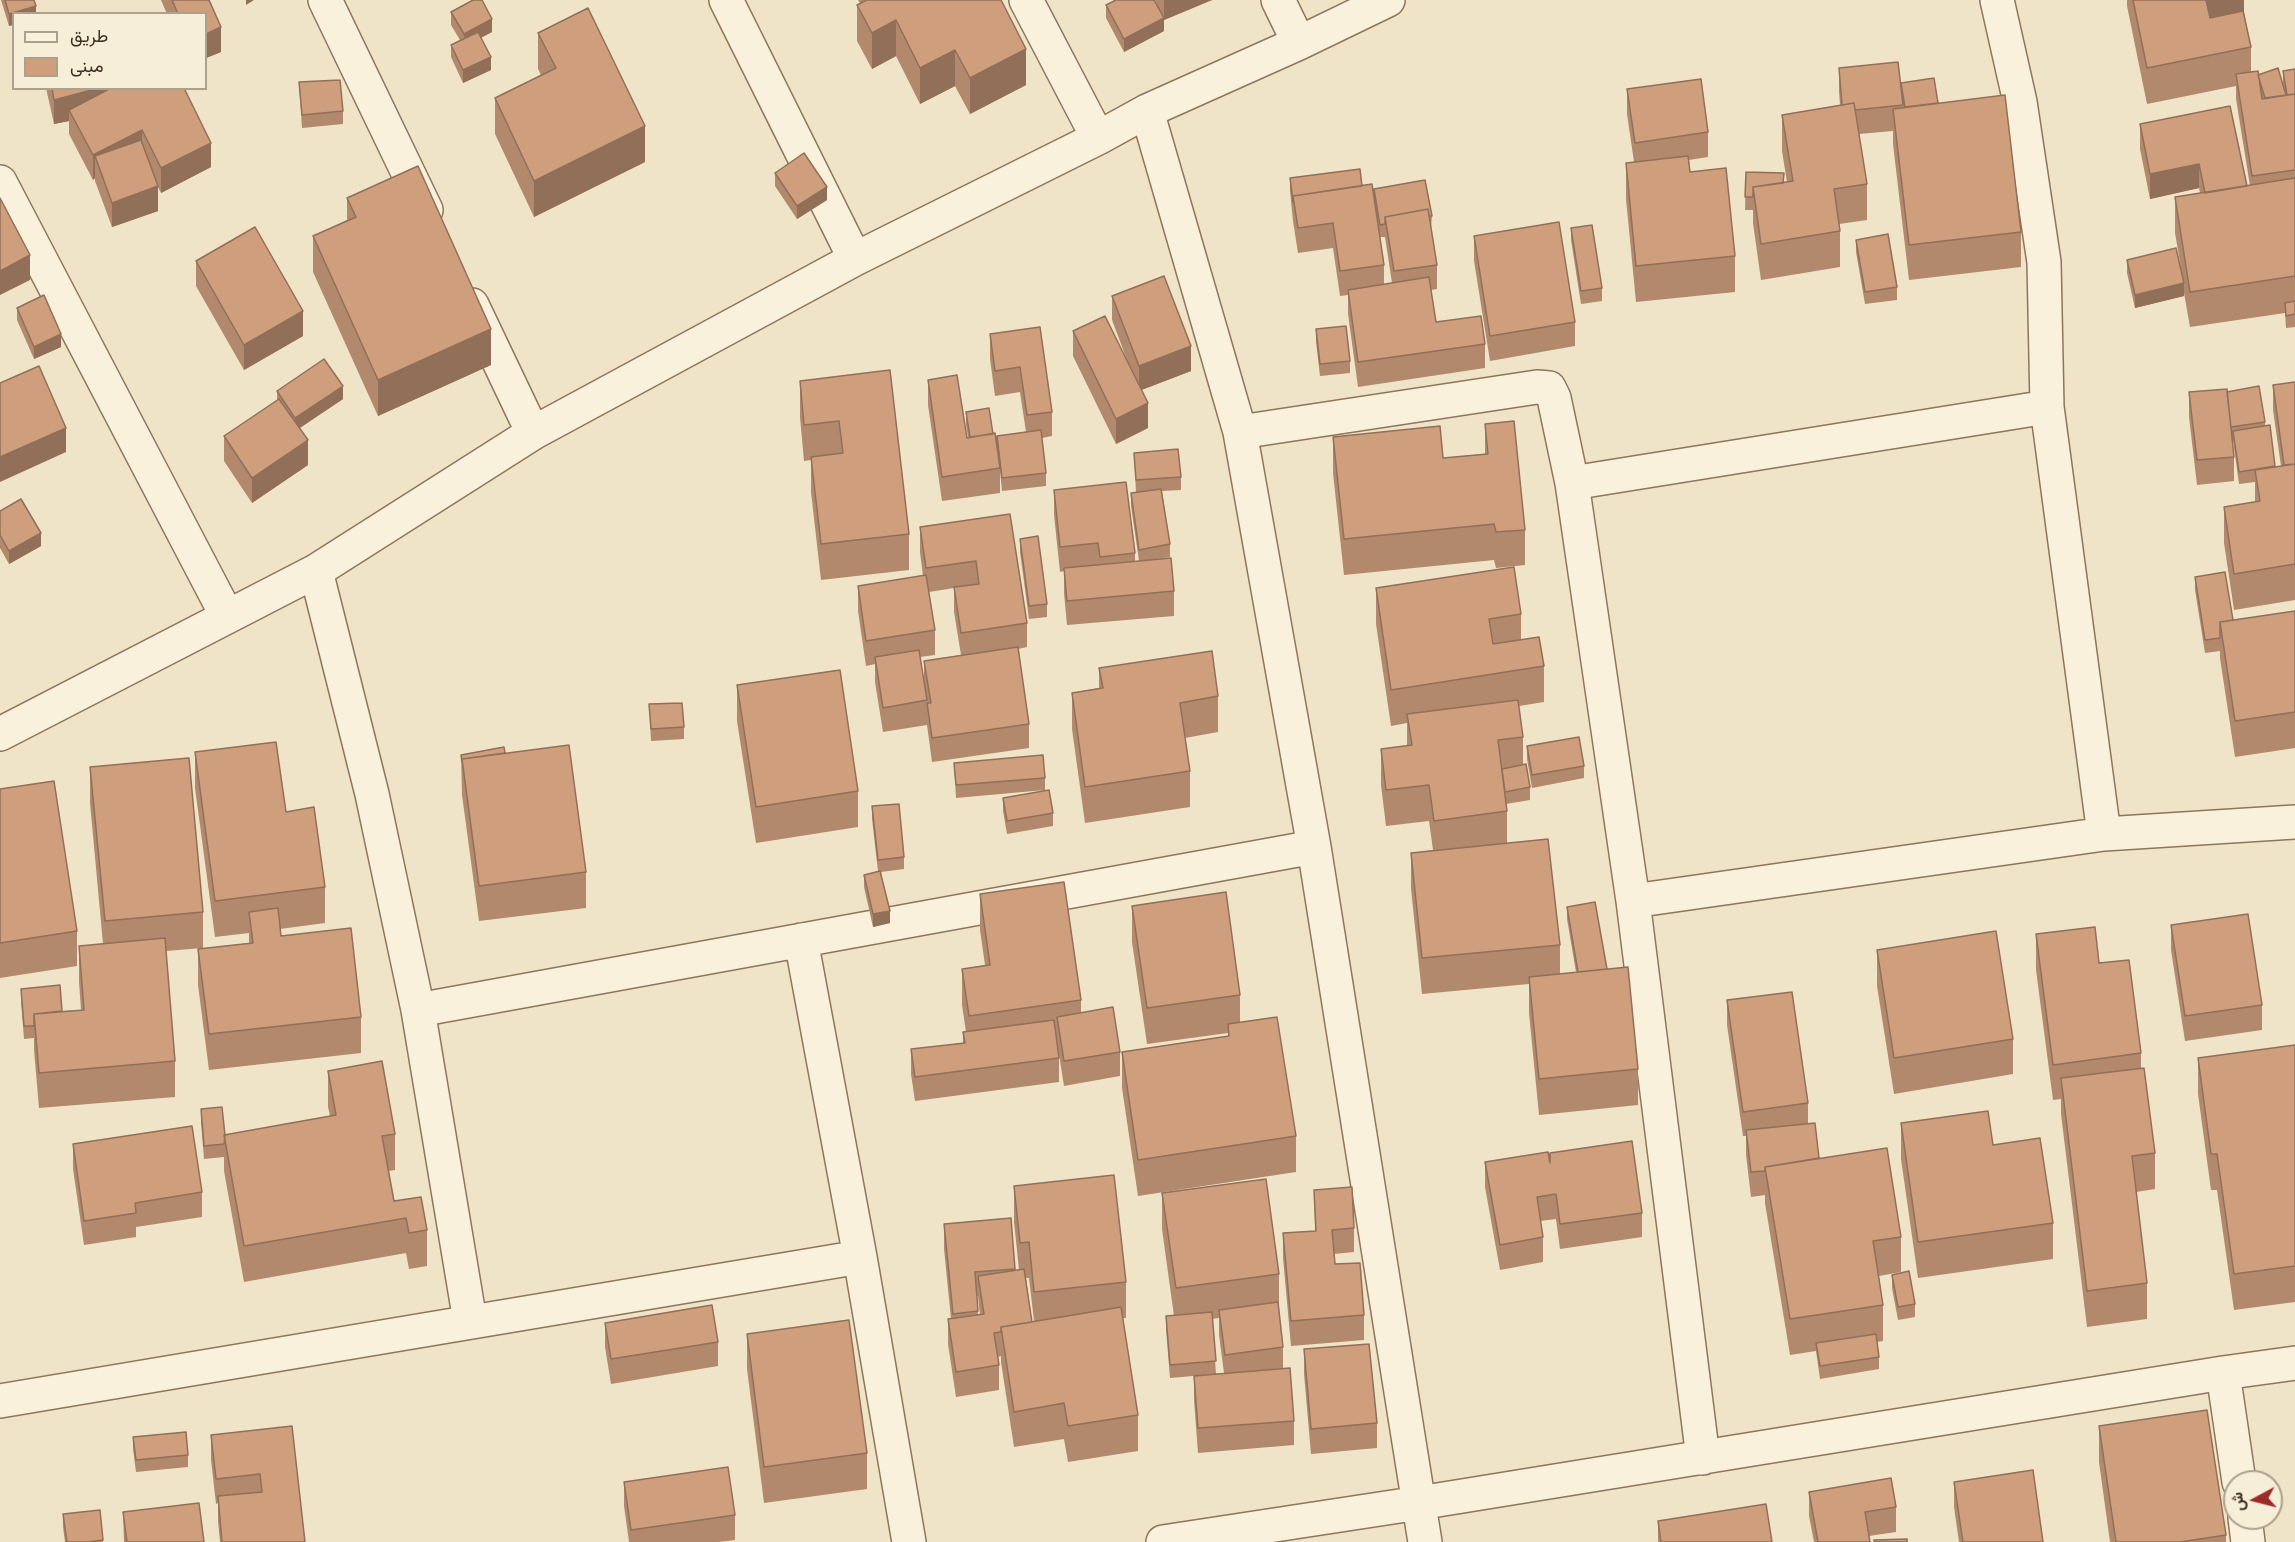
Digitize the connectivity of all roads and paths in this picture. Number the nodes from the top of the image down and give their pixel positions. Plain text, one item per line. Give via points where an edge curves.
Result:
1 (325, 0) edge
2 (726, 0) edge
3 (1026, 0) edge
4 (1278, 0) edge
5 (1388, 0) edge
6 (1996, 0) edge
7 (1299, 43) junction
8 (1147, 111) junction
9 (1098, 138) junction
10 (0, 182) edge
11 (441, 242) edge
12 (855, 259) junction
13 (457, 274) edge
14 (2047, 407) junction
15 (1240, 432) junction
16 (533, 433) junction
17 (1572, 483) junction
18 (316, 571) junction
19 (227, 616) junction
20 (0, 734) edge
21 (2295, 822) edge
22 (2104, 834) junction
23 (1314, 847) junction
24 (1633, 901) junction
25 (801, 940) junction
26 (418, 1011) junction
27 (860, 1257) junction
28 (470, 1321) junction
29 (2295, 1363) edge
30 (2223, 1373) junction
31 (0, 1401) edge
32 (1703, 1458) junction
33 (2237, 1470) edge
34 (1419, 1503) junction
35 (909, 1542) edge
36 (1163, 1542) edge
37 (1425, 1542) edge

1 - 11 street
2 - 12 street
3 - 9 street
4 - 7 street
5 - 7 street
6 - 14 street via 2020,102 2044,262
7 - 8 street
8 - 9 street
8 - 15 street
9 - 12 street
10 - 19 street
12 - 16 street
13 - 16 street
14 - 17 street
14 - 22 street
15 - 17 street via 1549,388
15 - 23 street
16 - 18 street
17 - 24 street
18 - 19 street
18 - 26 street via 372,794
19 - 20 street
21 - 22 street
22 - 24 street
23 - 25 street
23 - 34 street
24 - 32 street
25 - 26 street
25 - 27 street
26 - 28 street
27 - 28 street
27 - 35 street
28 - 31 street
29 - 30 street
30 - 32 street
30 - 33 street
32 - 34 street
34 - 36 street
34 - 37 street

